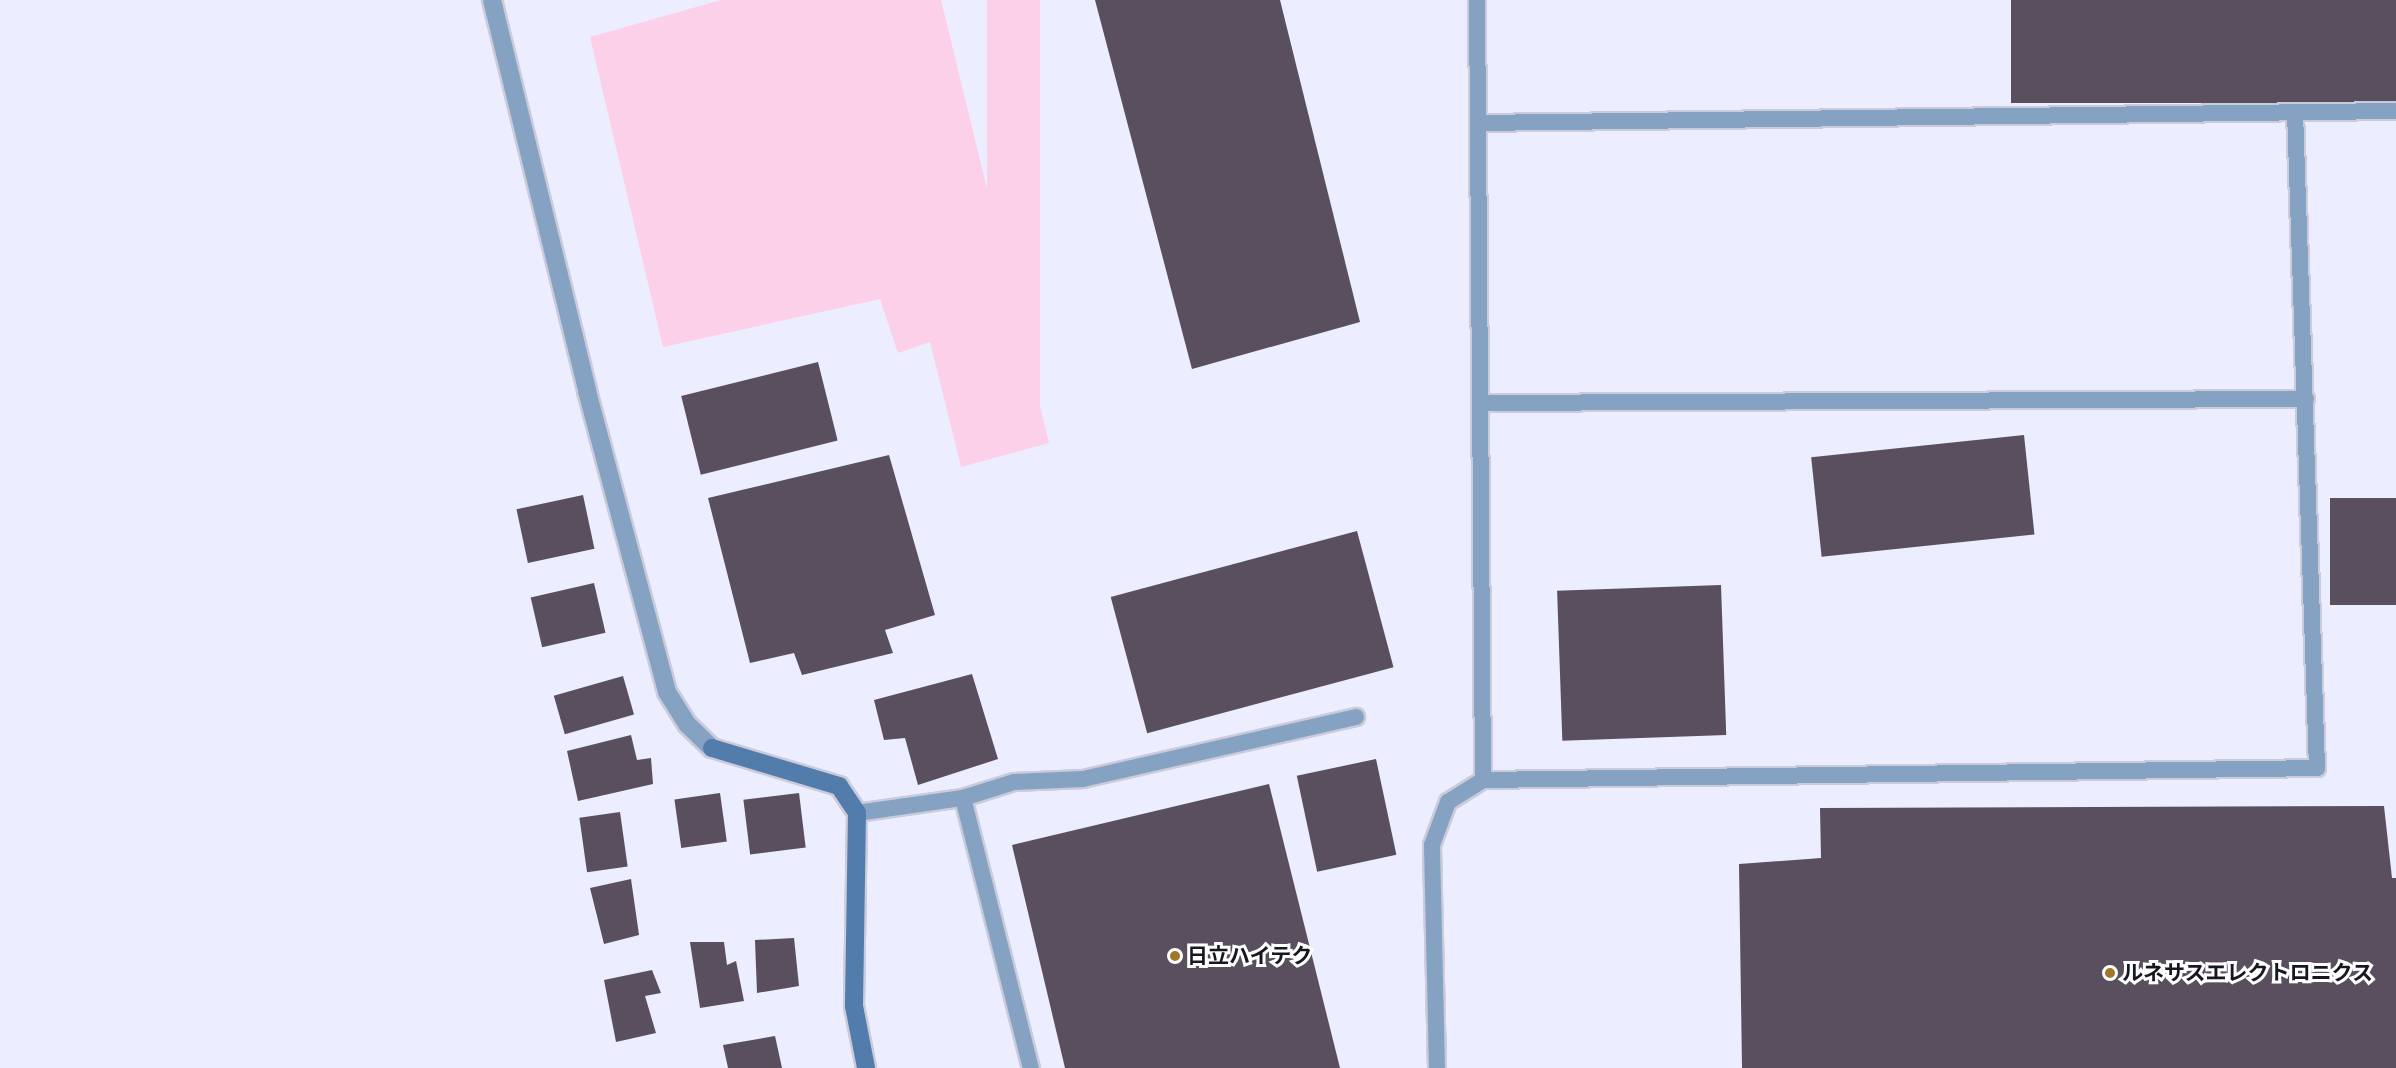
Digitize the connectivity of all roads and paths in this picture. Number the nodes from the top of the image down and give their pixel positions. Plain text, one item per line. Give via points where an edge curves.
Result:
1 (492, 0) edge
2 (1477, 0) edge
3 (2396, 111) edge
4 (2295, 113) junction
5 (1478, 123) junction
6 (2306, 399) junction
7 (1480, 403) junction
8 (1356, 717) dead end
9 (1483, 780) junction
10 (963, 798) junction
11 (856, 813) junction
12 (866, 1068) edge
13 (1031, 1068) edge
14 (1437, 1068) edge

1 - 11 street via 667,692 688,725 712,747 840,786
2 - 5 lane
3 - 4 lane
4 - 5 lane
4 - 6 lane
5 - 7 lane
6 - 7 lane
6 - 9 lane via 2317,768
7 - 9 lane
8 - 10 lane via 1083,779 1014,782
9 - 14 lane via 1448,802 1432,845
10 - 11 lane
10 - 13 lane
11 - 12 street via 854,1006

